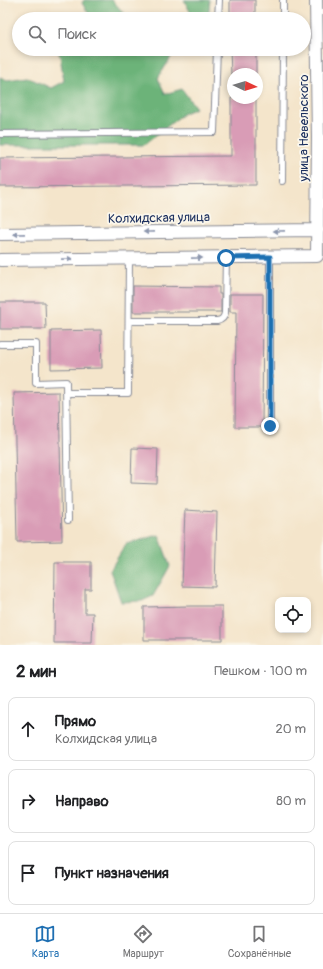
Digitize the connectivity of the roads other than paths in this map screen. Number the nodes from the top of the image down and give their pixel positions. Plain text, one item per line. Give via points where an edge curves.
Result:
1 (219, 0) edge
2 (283, 0) edge
3 (316, 0) edge
4 (218, 12) edge
5 (283, 12) edge
6 (217, 56) edge
7 (283, 56) edge
8 (0, 134) edge
9 (321, 137) edge
10 (282, 181) dead end
11 (318, 230) junction
12 (0, 234) edge
13 (270, 257) junction
14 (129, 258) junction
15 (226, 258) junction
16 (0, 260) edge
17 (129, 321) junction
18 (0, 344) edge
19 (66, 393) junction
20 (270, 426) dead end
21 (68, 520) dead end

1 - 4 lane
2 - 5 lane
3 - 9 street, улица Невельского
6 - 8 lane via 214,132
7 - 10 lane
9 - 11 street, улица Невельского
11 -> 12 street, Колхидская улица
11 - 13 street, улица Невельского via 317,256
13 - 15 street
13 - 20 lane
14 -> 15 street
16 -> 14 street
14 - 17 lane
15 - 17 lane via 225,313 222,320
17 - 19 lane via 128,394
18 - 19 lane via 36,344 36,383 66,382
19 - 21 lane

